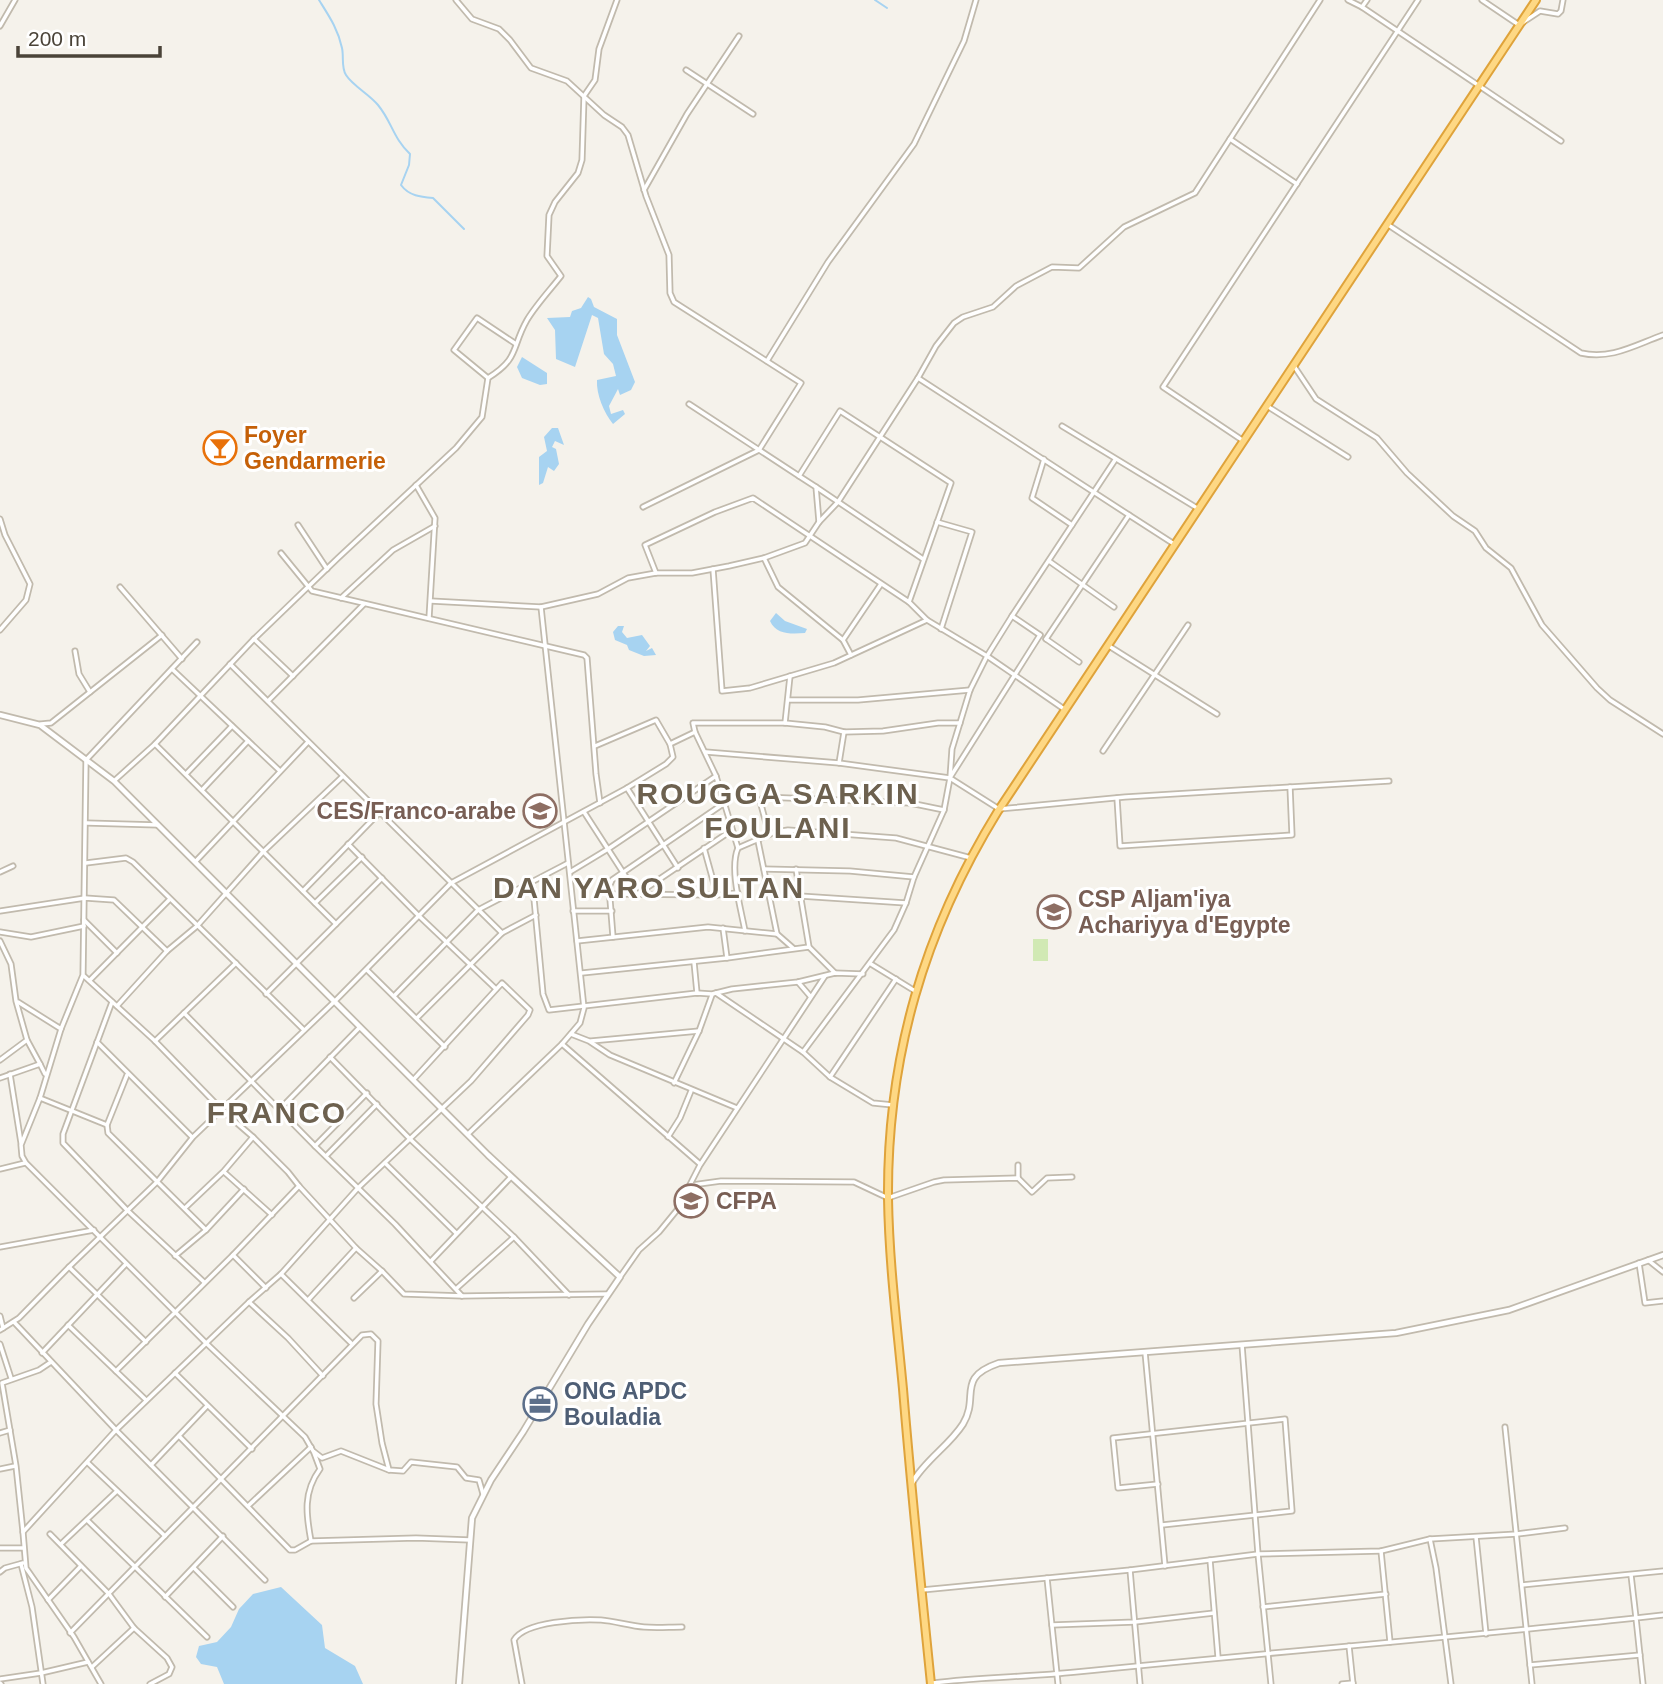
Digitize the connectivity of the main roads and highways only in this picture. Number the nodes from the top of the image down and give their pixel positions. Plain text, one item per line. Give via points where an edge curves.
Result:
1 (1536, 0) edge
2 (930, 1684) edge

1 - 2 highway via 999,809 937,930 915,990 893,1105 888,1198

